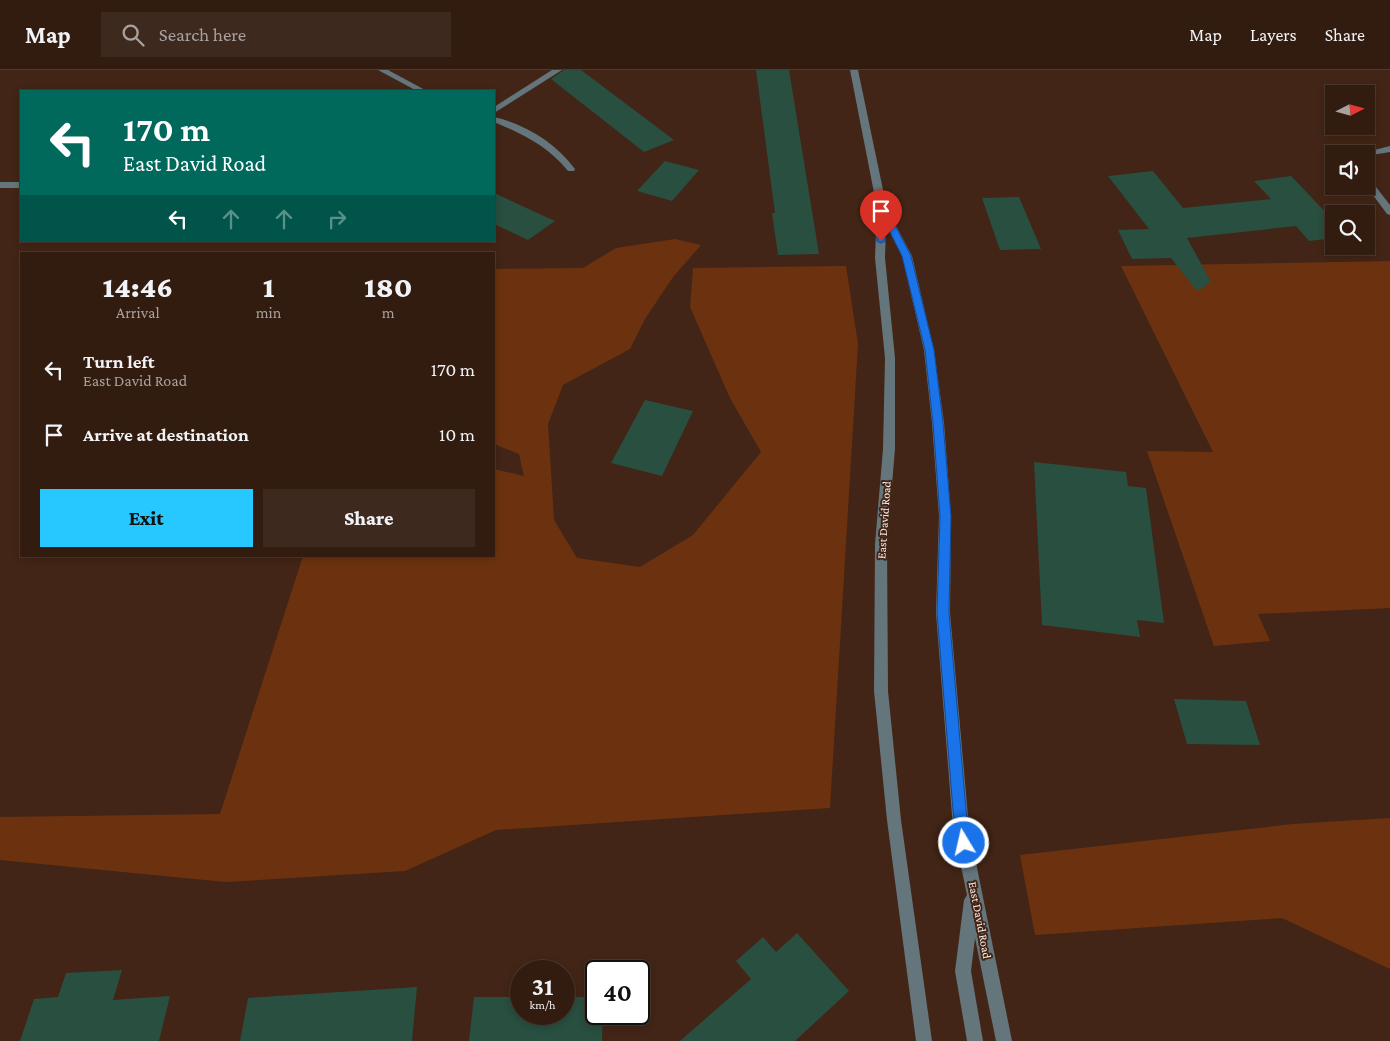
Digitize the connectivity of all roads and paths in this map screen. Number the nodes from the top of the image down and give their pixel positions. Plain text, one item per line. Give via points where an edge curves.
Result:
1 (382, 70) edge
2 (558, 70) edge
3 (854, 70) edge
4 (421, 90) edge
5 (495, 109) edge
6 (495, 119) edge
7 (1390, 149) edge
8 (1375, 152) edge
9 (571, 169) dead end
10 (0, 185) edge
11 (20, 185) edge
12 (1375, 191) edge
13 (882, 208) junction
14 (1390, 212) edge
15 (974, 889) junction
16 (924, 1041) edge
17 (975, 1041) edge
18 (1004, 1041) edge

1 - 4 street
2 - 5 street
3 - 13 street, East David Road
6 - 9 street via 549,145
7 - 8 street
10 - 11 street
12 - 14 street
13 - 15 street, East David Road via 907,256 929,350 945,516 943,613 951,714 961,828
13 - 16 street, East David Road via 880,258 890,367 889,449 881,544 881,691 894,820
15 - 17 street via 963,971
15 - 18 street, East David Road

